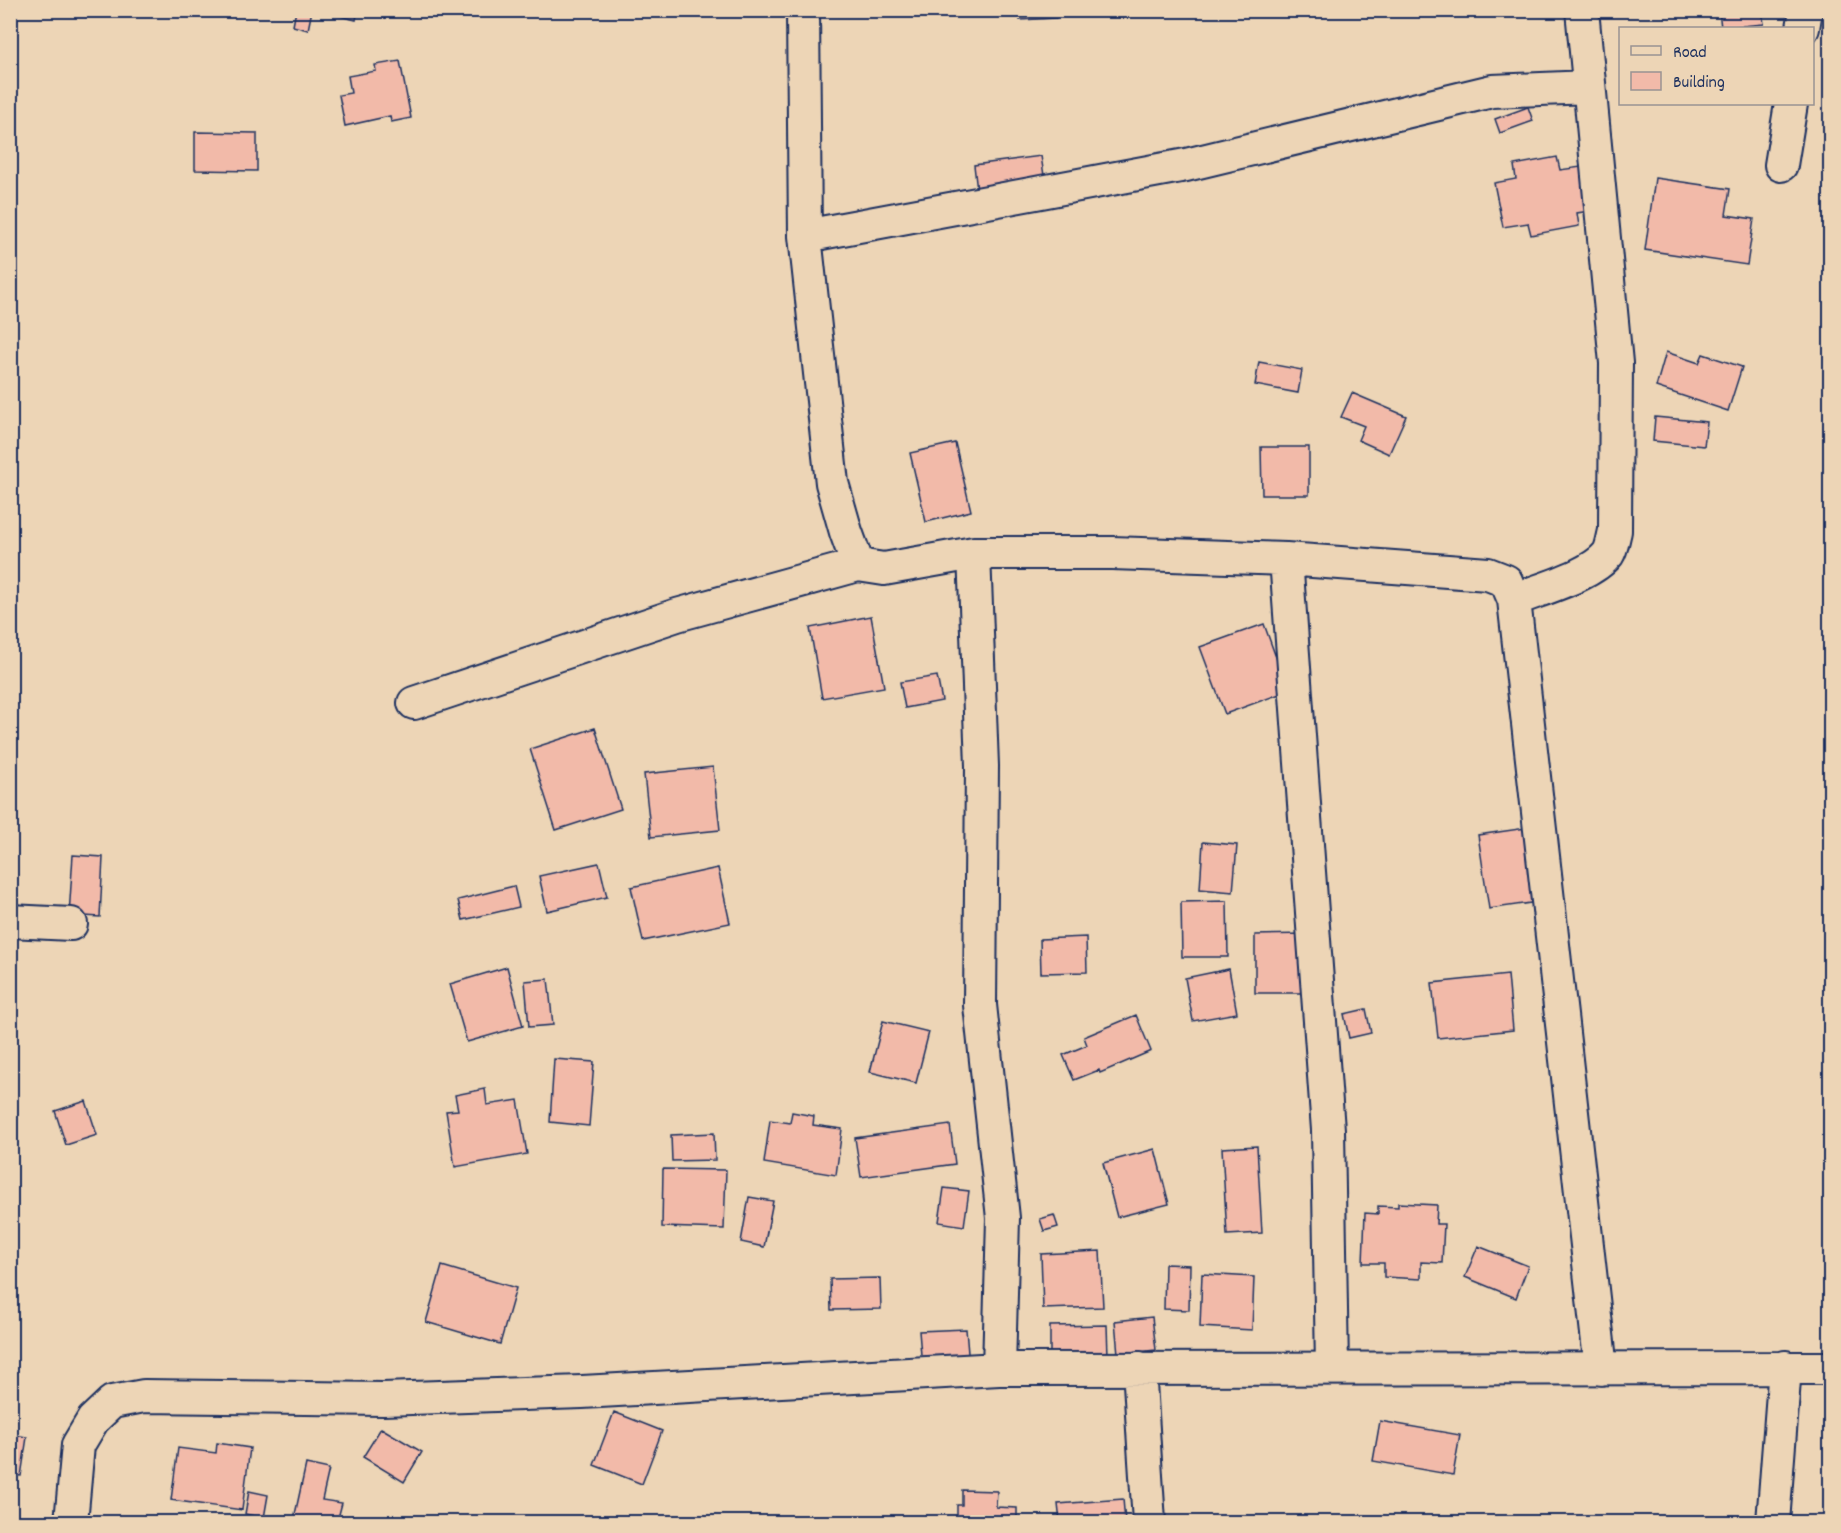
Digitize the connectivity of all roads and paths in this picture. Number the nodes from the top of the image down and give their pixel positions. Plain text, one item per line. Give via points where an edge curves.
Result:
1 (803, 10) edge
2 (1582, 10) edge
3 (1806, 10) edge
4 (1803, 27) edge
5 (1589, 87) junction
6 (1791, 105) edge
7 (1781, 165) dead end
8 (805, 236) junction
9 (974, 554) junction
10 (1286, 559) junction
11 (858, 564) junction
12 (1514, 600) junction
13 (414, 703) dead end
14 (10, 921) edge
15 (71, 924) dead end
16 (1785, 1367) junction
17 (1138, 1368) junction
18 (1332, 1368) junction
19 (1830, 1368) edge
20 (999, 1369) junction
21 (1601, 1369) junction
22 (70, 1522) edge
23 (1149, 1522) edge
24 (1773, 1522) edge

1 - 8 street
2 - 5 street
3 - 4 street
5 - 8 street via 1492,91 1186,165
5 - 12 street via 1616,363 1615,531 1609,553 1596,564
6 - 7 street
8 - 11 street via 832,483
9 - 10 street via 1112,553
9 - 11 street via 884,569
9 - 20 street via 982,766 980,1005 1003,1218
10 - 12 street via 1488,574 1506,581
10 - 18 street via 1328,1130
11 - 13 street via 677,615
12 - 21 street
14 - 15 street
16 - 19 street
16 - 21 street
16 - 24 street
17 - 18 street
17 - 20 street
17 - 23 street
18 - 21 street
20 - 22 street via 383,1399 144,1396 111,1402 93,1420 78,1444

